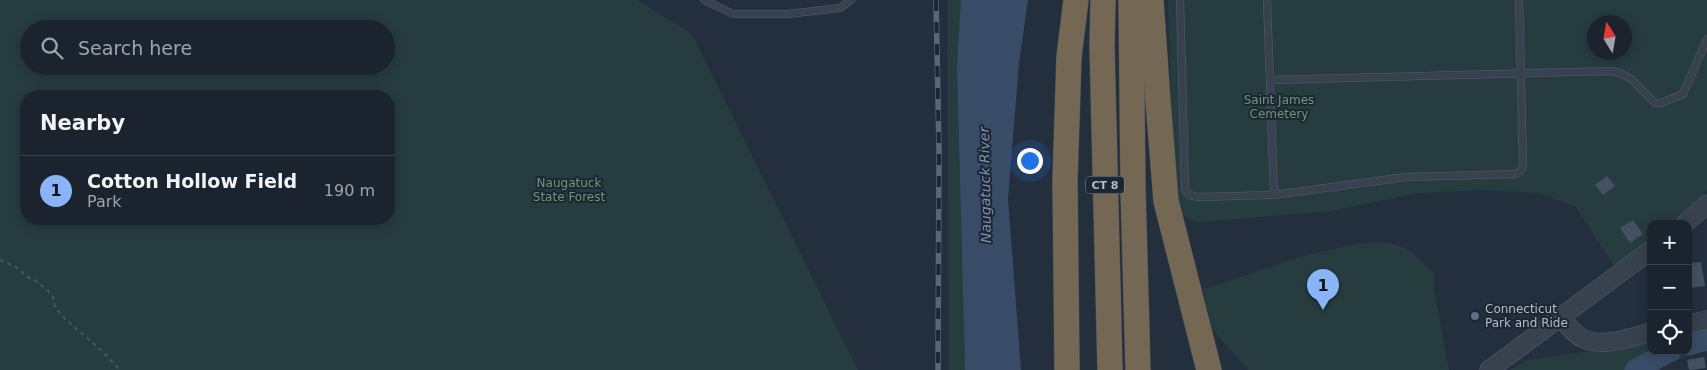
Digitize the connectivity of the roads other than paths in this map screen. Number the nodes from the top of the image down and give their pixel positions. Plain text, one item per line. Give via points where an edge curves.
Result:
1 (704, 0) edge
2 (851, 0) edge
3 (1076, 0) edge
4 (1103, 0) edge
5 (1131, 0) edge
6 (1151, 0) edge
7 (1180, 0) edge
8 (1267, 0) edge
9 (1519, 0) edge
10 (1707, 39) edge
11 (1521, 73) junction
12 (1270, 80) junction
13 (1274, 195) junction
14 (1707, 204) edge
15 (1689, 220) edge
16 (1647, 253) edge
17 (1560, 317) junction
18 (1707, 320) edge
19 (1692, 323) edge
20 (1647, 333) edge
21 (1067, 370) edge
22 (1110, 370) edge
23 (1138, 370) edge
24 (1209, 370) edge
25 (1489, 370) edge

1 - 2 lane via 733,14 787,14 840,8
3 - 21 highway via 1069,57 1065,180
4 - 22 highway, CT 8
5 - 23 highway, CT 8
6 - 24 highway via 1166,201
7 - 13 lane via 1186,192 1193,197
8 - 12 lane
9 - 11 lane
10 - 11 lane via 1683,94 1662,103 1653,102 1631,79 1612,71
11 - 12 lane
11 - 13 lane via 1523,164 1516,174 1406,177
12 - 13 lane
14 - 15 street
16 - 17 street
17 - 20 street via 1577,334 1590,341 1617,340
17 - 25 street
18 - 19 street

